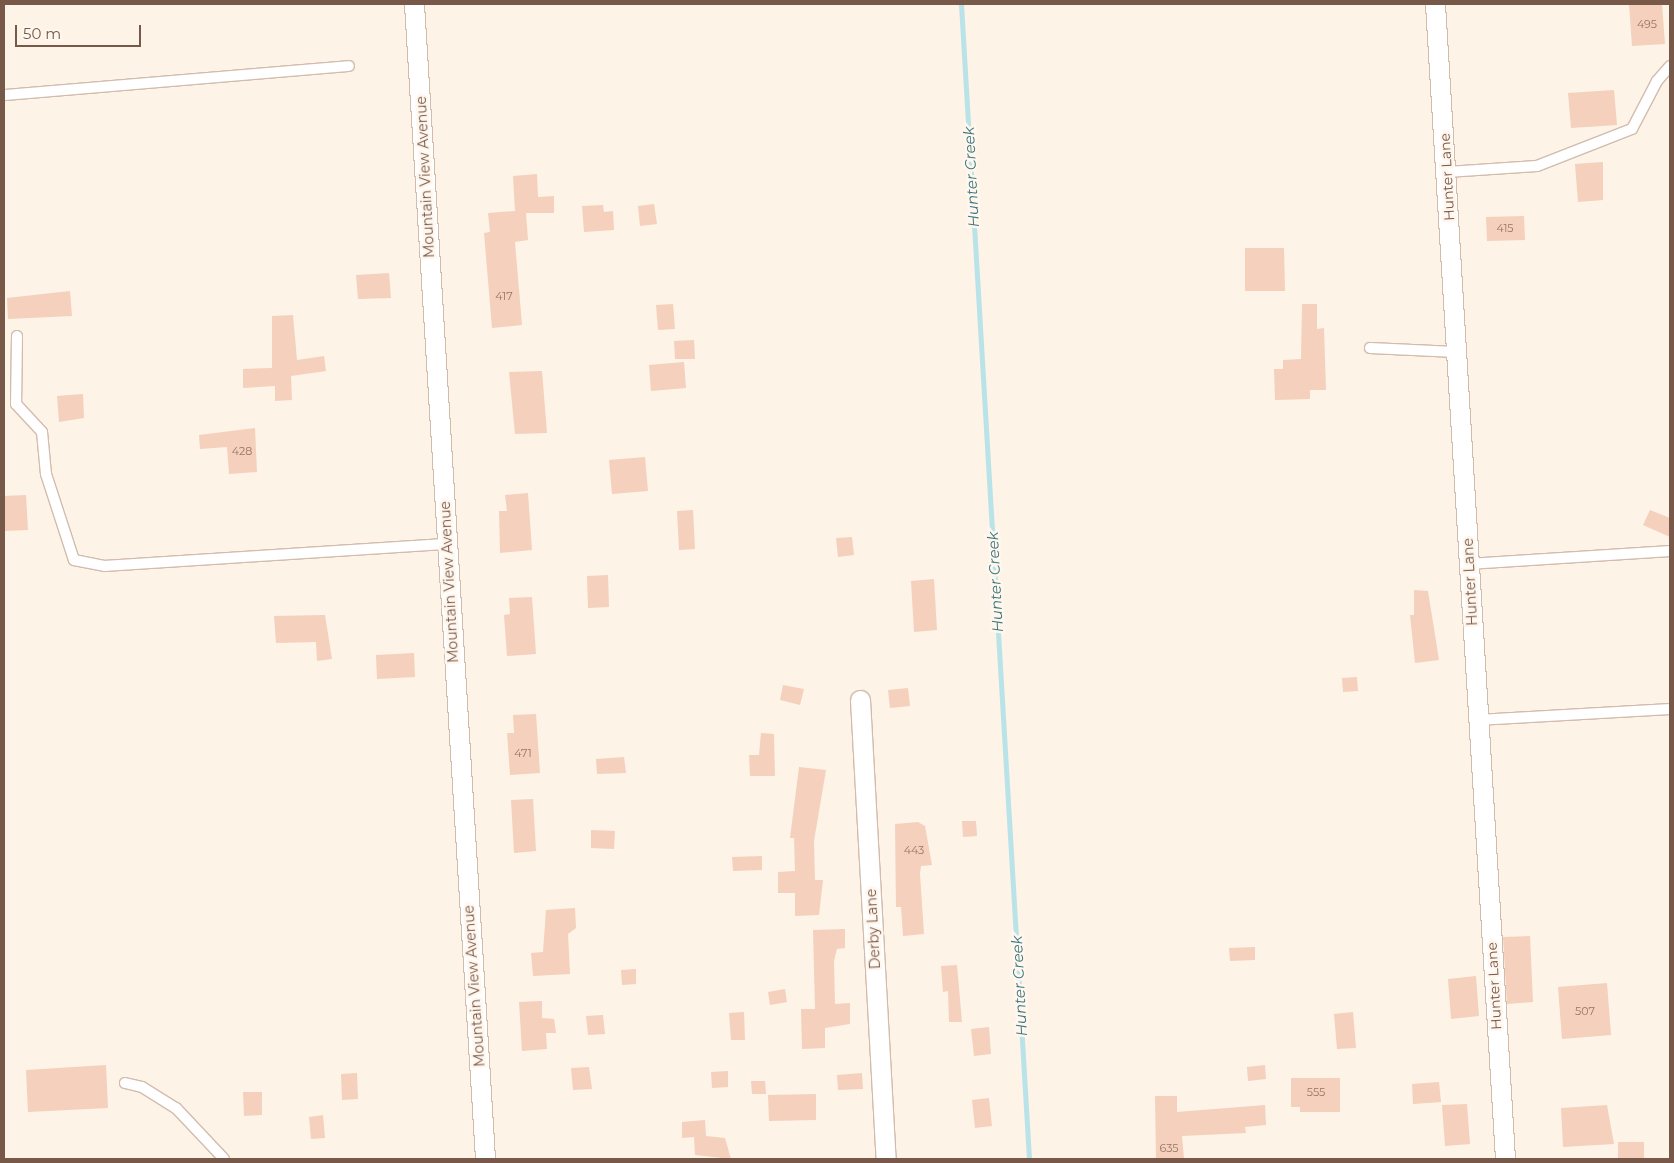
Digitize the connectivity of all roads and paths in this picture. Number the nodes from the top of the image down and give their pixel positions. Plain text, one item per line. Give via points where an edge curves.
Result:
1 (414, 4) edge
2 (1436, 4) edge
3 (349, 66) dead end
4 (1670, 66) edge
5 (4, 95) edge
6 (1447, 172) junction
7 (17, 336) dead end
8 (1370, 348) dead end
9 (1456, 352) junction
10 (447, 544) junction
11 (1670, 551) edge
12 (1469, 564) junction
13 (860, 700) dead end
14 (1670, 709) edge
15 (1478, 720) junction
16 (125, 1083) dead end
17 (224, 1159) edge
18 (485, 1159) edge
19 (886, 1159) edge
20 (1505, 1159) edge

1 - 10 street, Mountain View Avenue
2 - 6 street, Hunter Lane
3 - 5 lane
4 - 6 lane via 1657,81 1632,129 1537,166
6 - 9 street, Hunter Lane
7 - 10 lane via 16,404 42,432 46,474 74,560 105,566
8 - 9 lane
9 - 12 street, Hunter Lane
10 - 18 street, Mountain View Avenue
11 - 12 lane
12 - 15 street, Hunter Lane
13 - 19 street, Derby Lane
14 - 15 lane
15 - 20 street, Hunter Lane
16 - 17 lane via 142,1087 176,1108

